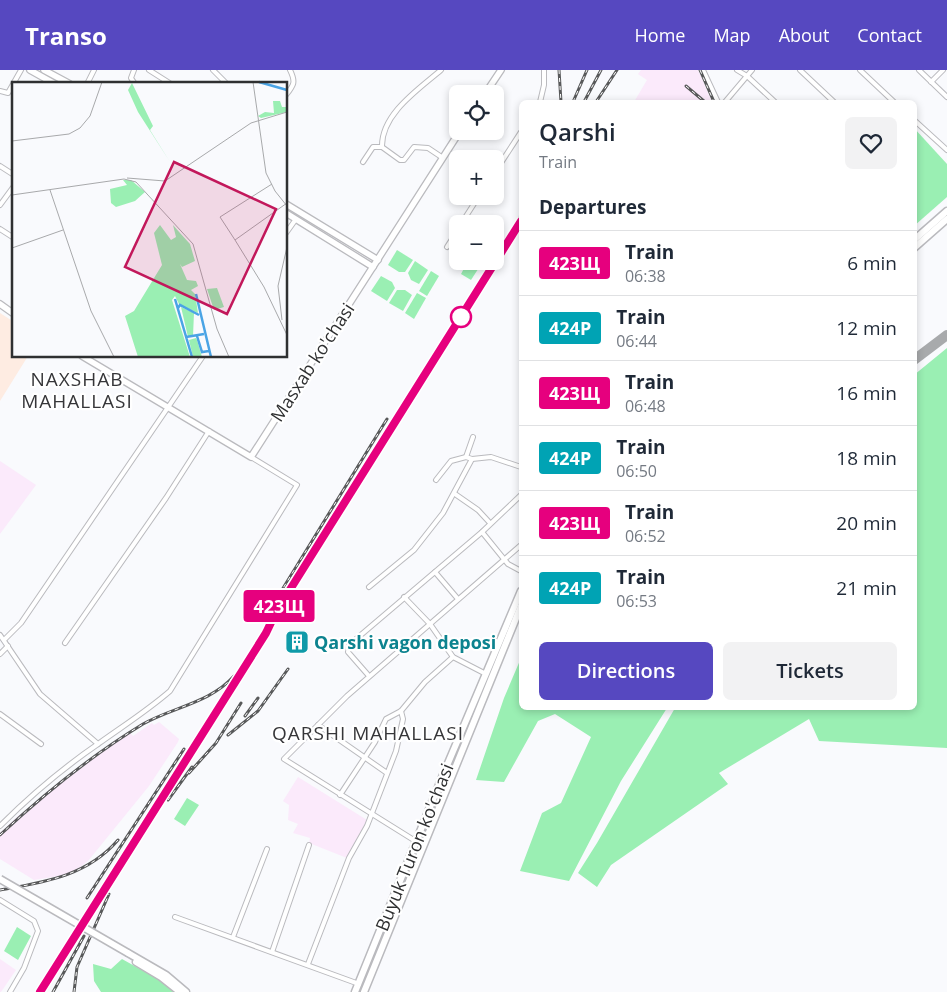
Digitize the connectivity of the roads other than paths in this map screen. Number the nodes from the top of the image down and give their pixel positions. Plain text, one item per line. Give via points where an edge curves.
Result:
1 (21, 70) edge
2 (30, 70) edge
3 (46, 70) edge
4 (94, 70) edge
5 (134, 70) edge
6 (149, 70) edge
7 (213, 70) edge
8 (290, 70) edge
9 (442, 70) edge
10 (501, 70) edge
11 (544, 70) edge
12 (703, 70) edge
13 (737, 70) edge
14 (752, 70) edge
15 (800, 70) edge
16 (860, 70) edge
17 (919, 70) edge
18 (942, 70) edge
19 (747, 76) junction
20 (14, 82) edge
21 (51, 82) edge
22 (67, 82) edge
23 (88, 82) edge
24 (134, 82) edge
25 (168, 82) edge
26 (225, 82) edge
27 (931, 82) junction
28 (492, 85) edge
29 (12, 86) edge
30 (0, 90) edge
31 (288, 92) edge
32 (947, 97) edge
33 (540, 100) edge
34 (717, 100) edge
35 (727, 100) edge
36 (773, 100) edge
37 (832, 100) edge
38 (892, 100) edge
39 (917, 123) edge
40 (519, 135) edge
41 (454, 140) edge
42 (382, 147) junction
43 (947, 150) edge
44 (443, 158) junction
45 (504, 158) edge
46 (363, 162) dead end
47 (0, 166) edge
48 (12, 174) edge
49 (12, 189) edge
50 (6, 197) junction
51 (0, 201) edge
52 (0, 205) edge
53 (288, 205) edge
54 (947, 211) edge
55 (288, 214) edge
56 (296, 219) junction
57 (947, 219) edge
58 (0, 229) edge
59 (288, 230) edge
60 (12, 237) edge
61 (917, 237) edge
62 (449, 244) edge
63 (917, 245) edge
64 (447, 247) dead end
65 (378, 260) junction
66 (373, 267) junction
67 (0, 304) edge
68 (12, 313) edge
69 (85, 358) edge
70 (202, 358) edge
71 (169, 406) junction
72 (209, 431) junction
73 (474, 437) dead end
74 (466, 456) junction
75 (251, 457) junction
76 (472, 459) junction
77 (519, 466) edge
78 (436, 480) dead end
79 (455, 494) junction
80 (519, 497) edge
81 (490, 523) junction
82 (482, 532) junction
83 (519, 547) edge
84 (505, 560) junction
85 (519, 570) edge
86 (435, 572) junction
87 (369, 587) dead end
88 (519, 596) edge
89 (404, 597) junction
90 (458, 599) junction
91 (519, 611) edge
92 (430, 624) junction
93 (0, 635) edge
94 (4, 640) junction
95 (65, 644) dead end
96 (8, 646) junction
97 (0, 654) edge
98 (452, 657) junction
99 (486, 674) junction
100 (369, 676) junction
101 (401, 710) junction
102 (0, 714) edge
103 (318, 725) junction
104 (41, 744) dead end
105 (98, 744) junction
106 (365, 758) junction
107 (387, 773) junction
108 (340, 795) junction
109 (371, 815) junction
110 (0, 826) edge
111 (310, 845) dead end
112 (418, 845) junction
113 (266, 849) dead end
114 (0, 879) edge
115 (0, 883) edge
116 (0, 900) edge
117 (175, 917) dead end
118 (233, 937) junction
119 (272, 952) junction
120 (127, 955) junction
121 (308, 964) junction
122 (358, 984) junction
123 (10, 992) edge
124 (180, 992) edge
125 (186, 992) edge
126 (355, 992) edge
127 (364, 992) edge

1 - 20 street
2 - 21 main road
3 - 22 main road
4 - 23 street
5 - 24 street via 131,78
6 - 25 street
7 - 26 street
8 - 31 street via 295,80
9 - 42 street via 398,110 384,132
10 - 28 main road
11 - 33 street
12 - 34 street
13 - 19 street
14 - 19 street
15 - 37 street
16 - 38 street
17 - 27 street
18 - 27 street
19 - 35 street
19 - 36 street
27 - 32 street
29 - 30 street via 8,93
39 - 43 street
40 - 45 street
41 - 44 main road
42 - 44 street via 400,160 404,160 414,147 428,148
42 - 46 street via 373,147
44 - 65 main road
47 - 48 street
49 - 50 street
50 - 51 street
50 - 52 street
53 - 65 main road
54 - 61 main road
55 - 56 main road
56 - 59 street
56 - 66 main road
57 - 63 main road
58 - 60 street
62 - 64 street
65 - 66 main road, Masxab ko'chasi
66 - 75 main road, Masxab ko'chasi
67 - 68 main road
69 - 71 main road
70 - 71 street
71 - 72 main road
71 - 94 street via 21,623
72 - 75 main road
72 - 95 street
73 - 74 street
74 - 76 street
74 - 78 street via 452,461
75 - 105 street via 297,485 170,691 146,712
76 - 77 street via 491,456
76 - 79 street
79 - 81 street
79 - 87 street via 414,550
80 - 81 street
81 - 82 street
82 - 84 street
82 - 86 street
83 - 84 street
84 - 85 street
84 - 90 street
86 - 89 street
86 - 90 street
88 - 99 main road, Buyuk Turon ko'chasi
89 - 92 street
89 - 100 street via 347,647
90 - 92 street
91 - 112 main road, Buyuk Turon ko'chasi
92 - 98 street
92 - 100 street
93 - 94 street
94 - 96 street
96 - 97 street
96 - 105 street via 40,694
98 - 99 street
98 - 101 street
99 - 112 main road, Buyuk Turon ko'chasi
100 - 103 street
101 - 106 street via 382,724
101 - 107 street via 396,751
102 - 104 street
103 - 106 street
103 - 108 street via 284,759
105 - 110 street via 37,791
106 - 107 street
106 - 108 street
107 - 109 street
108 - 109 street
109 - 112 street
109 - 121 street via 349,858
111 - 119 street
112 - 122 main road, Buyuk Turon ko'chasi
112 - 127 main road, Buyuk Turon ko'chasi
113 - 118 street
114 - 120 main road, bridge
115 - 120 main road, bridge
116 - 123 street via 34,921 38,931 24,968
117 - 118 street
118 - 119 street
119 - 121 street
120 - 124 main road
120 - 125 main road via 166,975
121 - 122 street
122 - 126 main road, Buyuk Turon ko'chasi

